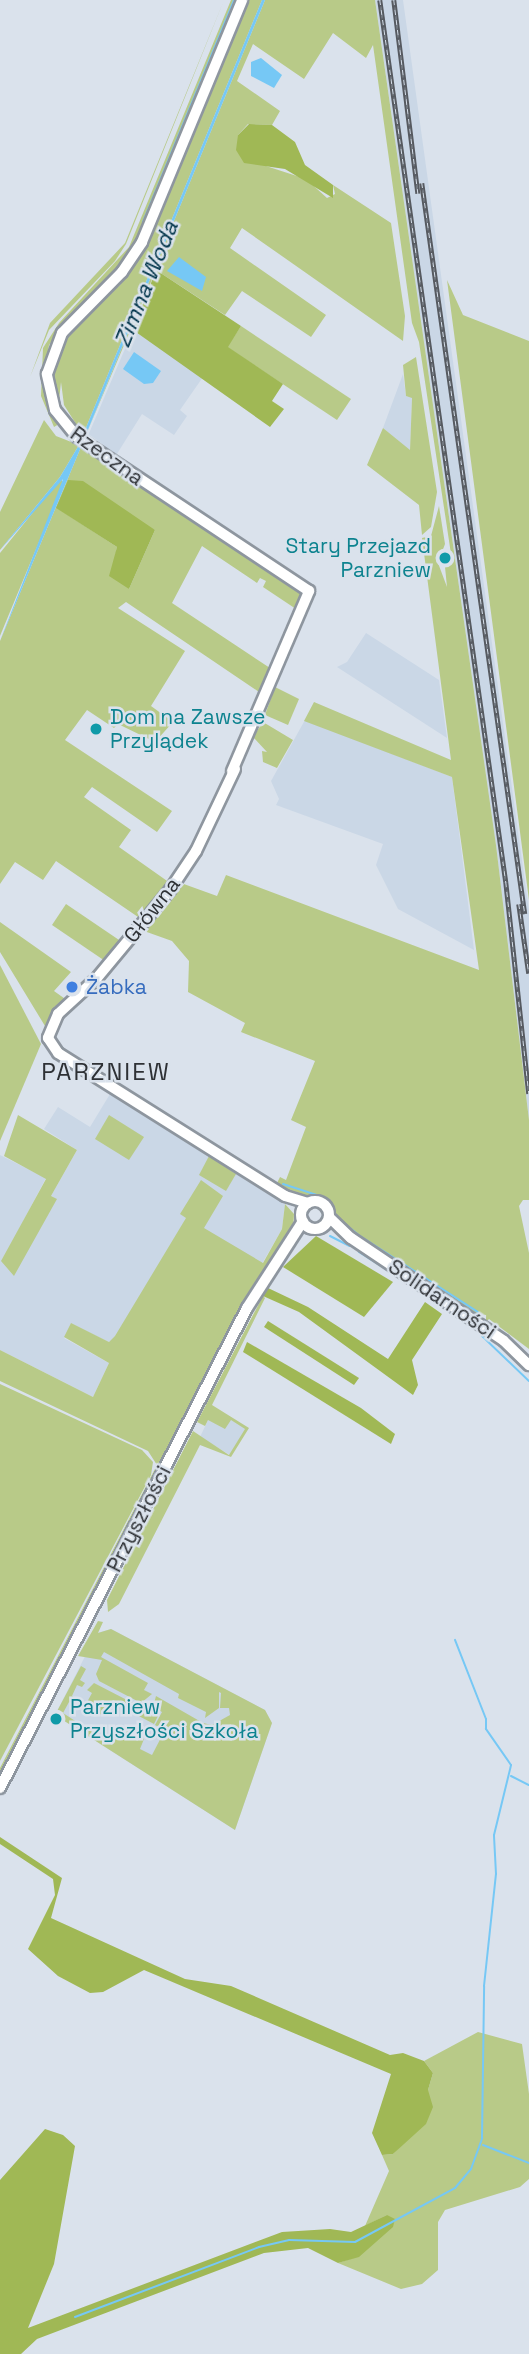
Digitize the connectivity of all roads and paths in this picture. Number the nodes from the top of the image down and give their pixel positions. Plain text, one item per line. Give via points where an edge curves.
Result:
1 (242, 0) edge
2 (309, 591) joint
3 (285, 1196) junction
4 (308, 1203) junction
5 (302, 1217) junction
6 (321, 1224) junction
7 (284, 1254) junction
8 (529, 1365) edge
9 (0, 1788) edge

1 - 2 street, Rzeczna via 139,248 116,279 66,327 52,350 47,374 50,400 60,419 82,441
2 - 3 street, Główna via 196,850 170,890 97,978 58,1014 48,1032 53,1049
3 - 4 street
3 - 5 street
4 - 5 street, Przyszłości
4 - 6 street via 322,1203
5 - 6 street
5 - 7 street, Przyszłości
6 - 7 street, Przyszłości
6 - 8 street, Solidarności via 351,1238 485,1327
7 - 9 street, Przyszłości via 245,1312

